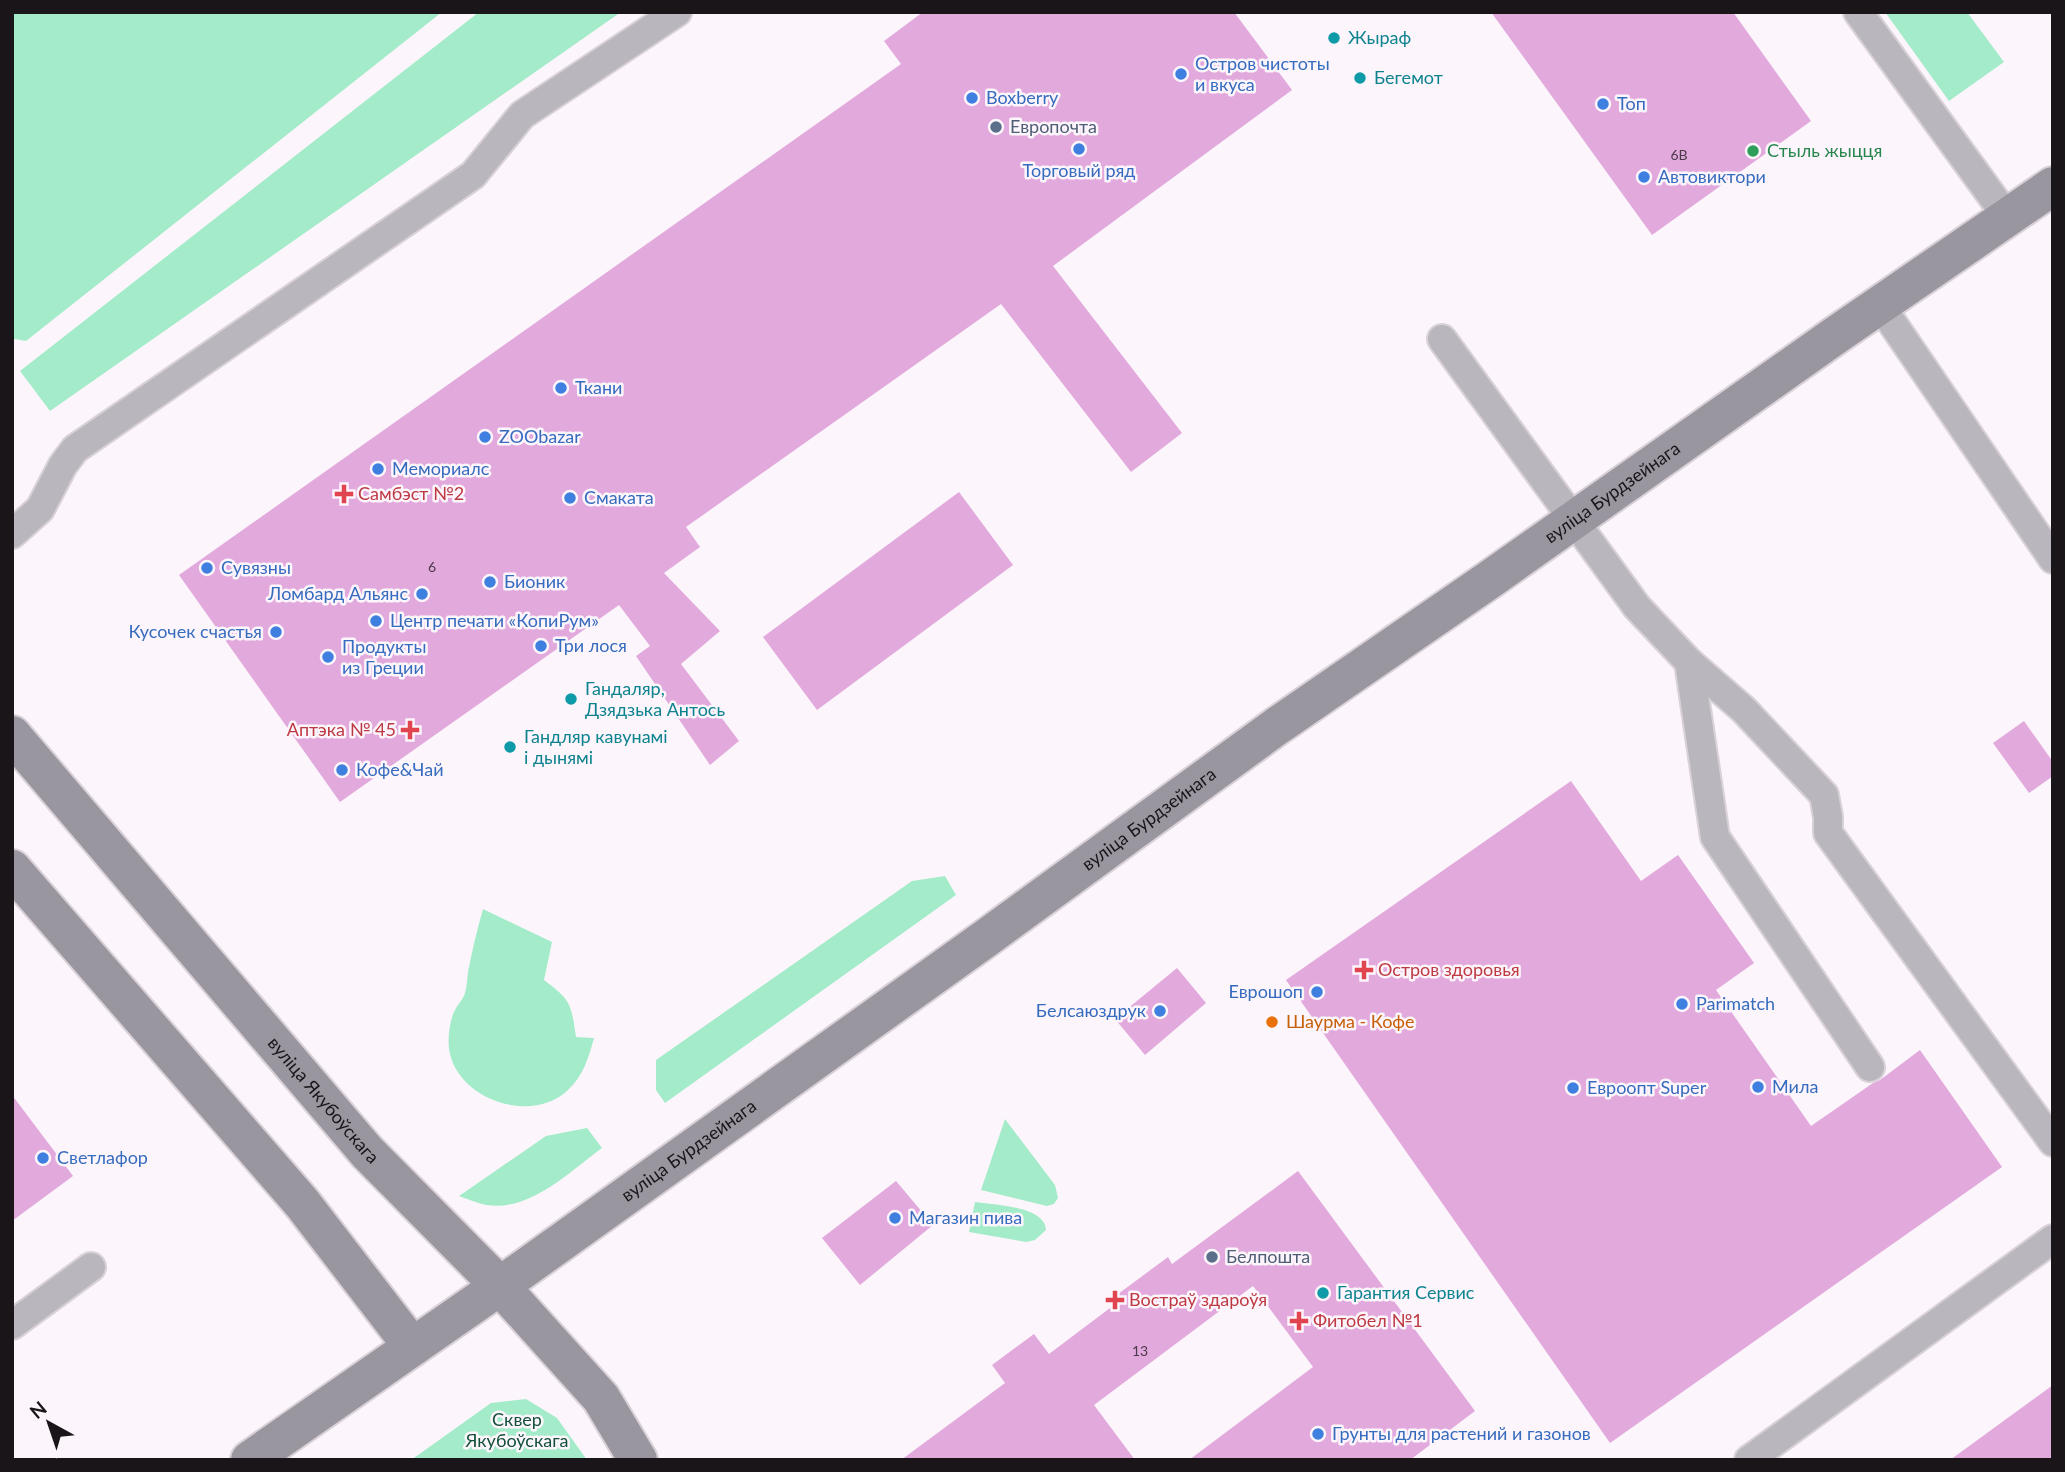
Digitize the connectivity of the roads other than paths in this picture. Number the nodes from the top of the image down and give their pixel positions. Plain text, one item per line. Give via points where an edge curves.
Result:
1 (677, 12) edge
2 (1858, 12) edge
3 (2053, 186) edge
4 (2008, 218) junction
5 (1880, 305) junction
6 (1442, 339) dead end
7 (1574, 518) junction
8 (12, 534) edge
9 (2053, 559) edge
10 (1689, 662) junction
11 (12, 735) edge
12 (12, 869) edge
13 (1870, 1067) dead end
14 (2053, 1142) edge
15 (2053, 1239) edge
16 (91, 1268) dead end
17 (500, 1286) junction
18 (12, 1325) edge
19 (412, 1346) junction
20 (250, 1460) edge
21 (638, 1460) edge
22 (1749, 1460) edge

1 - 8 lane via 522,116 473,174 75,449 40,509
2 - 4 lane
3 - 4 street, вуліца Бурдзейнага
4 - 5 street, вуліца Бурдзейнага
5 - 7 street, вуліца Бурдзейнага
5 - 9 lane
6 - 7 lane
7 - 10 lane via 1637,607
7 - 17 street, вуліца Бурдзейнага via 1277,726
10 - 13 lane via 1715,837
10 - 14 lane via 1744,710 1824,795 1828,833
11 - 17 street, вуліца Якубоўскага via 367,1152
12 - 19 street via 302,1203
15 - 22 lane
16 - 18 lane
17 - 19 street, вуліца Бурдзейнага
17 - 21 street, вуліца Якубоўскага via 601,1398
19 - 20 street, вуліца Бурдзейнага

